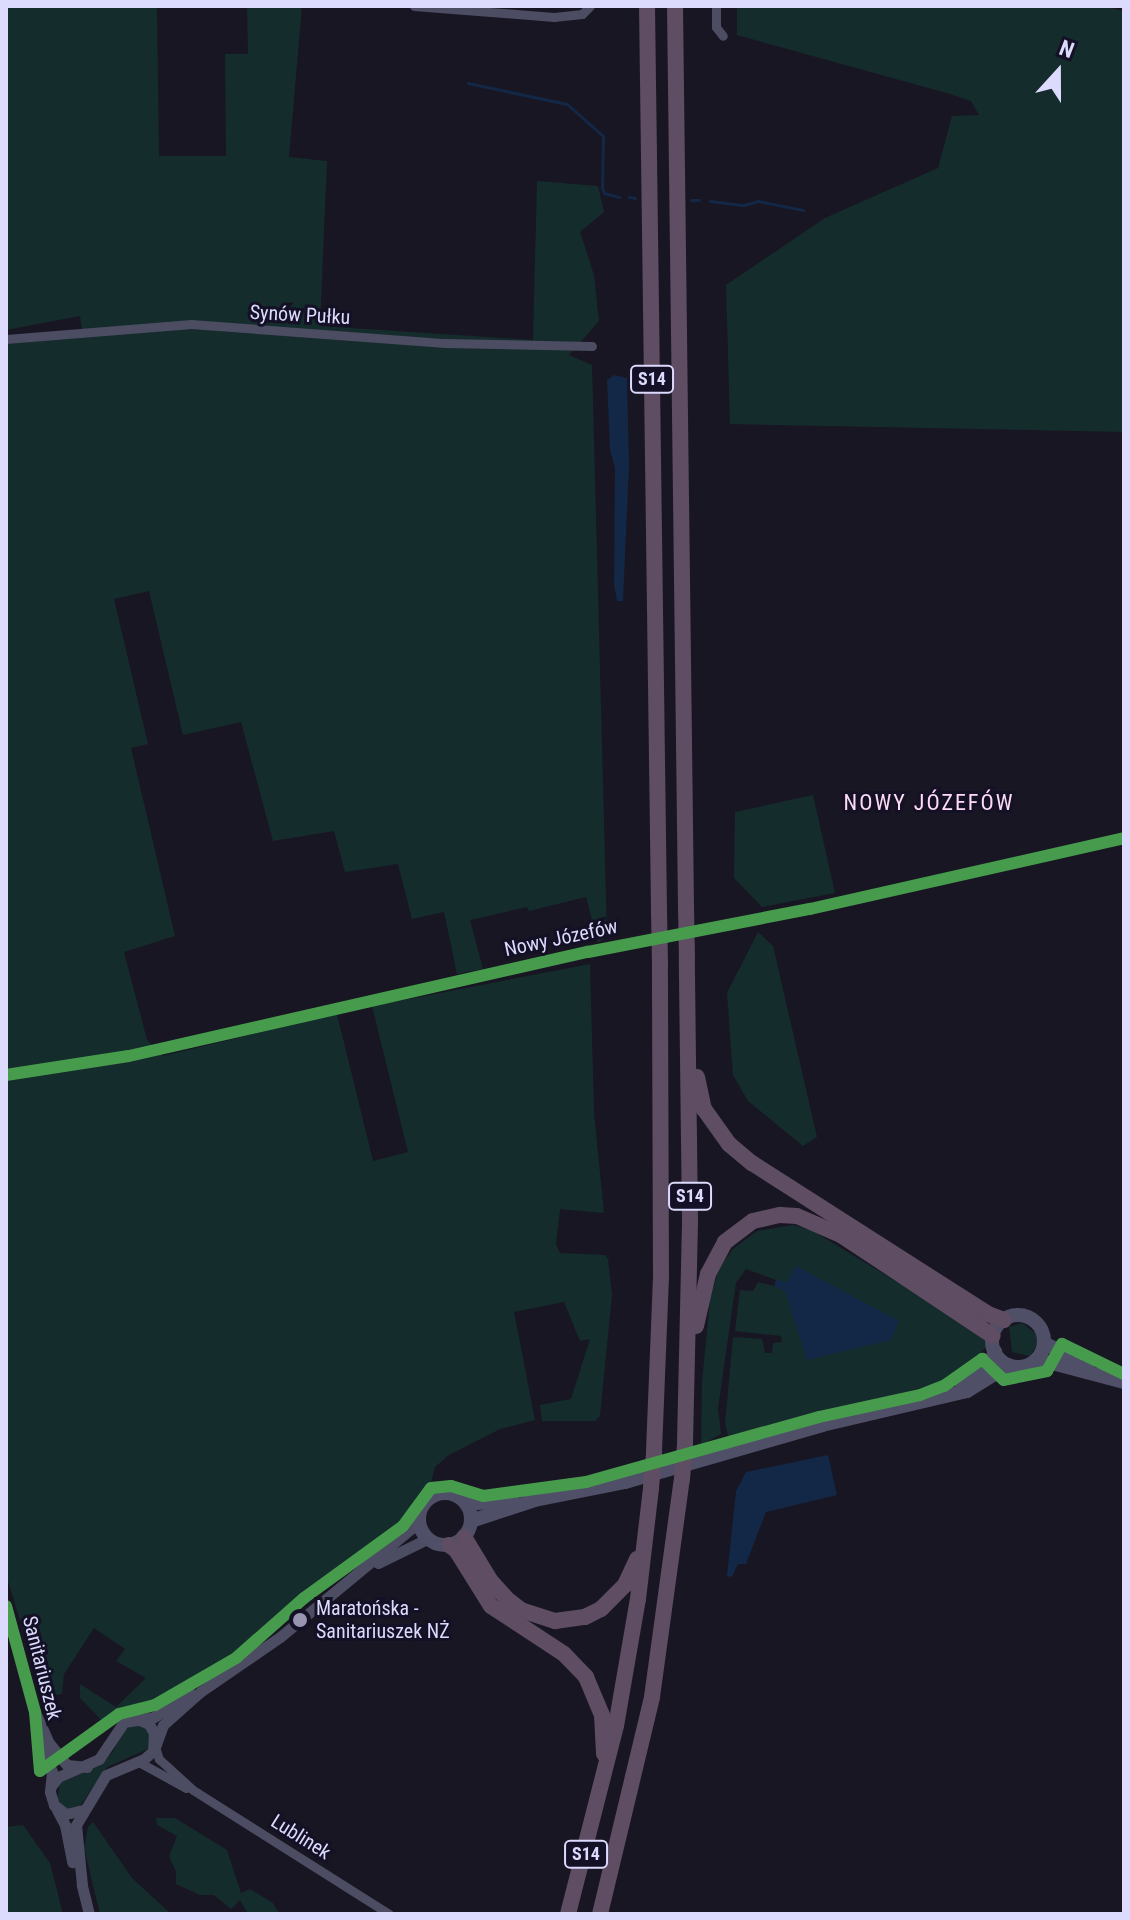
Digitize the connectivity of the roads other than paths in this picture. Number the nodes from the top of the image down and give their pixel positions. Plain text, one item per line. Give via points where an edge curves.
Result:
1 (414, 6) edge
2 (590, 6) edge
3 (647, 6) edge
4 (675, 6) edge
5 (716, 6) edge
6 (723, 36) dead end
7 (6, 339) edge
8 (592, 346) dead end
9 (1124, 838) edge
10 (689, 1033) junction
11 (6, 1075) edge
12 (1004, 1320) junction
13 (1044, 1343) junction
14 (994, 1344) junction
15 (689, 1359) junction
16 (1037, 1359) junction
17 (1009, 1365) junction
18 (949, 1395) junction
19 (535, 1500) junction
20 (466, 1504) junction
21 (419, 1522) junction
22 (468, 1529) junction
23 (646, 1535) junction
24 (427, 1539) junction
25 (449, 1545) junction
26 (356, 1575) junction
27 (6, 1606) edge
28 (12, 1649) edge
29 (200, 1692) junction
30 (35, 1712) junction
31 (137, 1719) junction
32 (155, 1747) junction
33 (137, 1761) junction
34 (87, 1767) junction
35 (52, 1785) junction
36 (193, 1790) junction
37 (601, 1793) junction
38 (54, 1805) junction
39 (85, 1810) junction
40 (82, 1885) junction
41 (89, 1914) edge
42 (389, 1914) edge
43 (568, 1914) edge
44 (600, 1914) edge

1 - 2 street via 554,17 582,14
3 - 23 highway, S14, bridge via 662,1231
4 - 10 highway, S14, bridge
5 - 6 street via 716,27
7 - 8 street, Synów Pułku via 191,324 445,343
9 - 11 street, Nowy Józefów via 129,1056
10 - 12 highway via 704,1109 729,1144 783,1184
10 - 15 highway, S14
12 - 13 main road via 1028,1317 1041,1328
12 - 14 main road
13 - 16 main road
13 - 16 main road via 1124,1382
14 - 15 highway via 841,1235 797,1216 780,1215 737,1230 715,1256
14 - 17 main road
14 - 18 main road via 988,1366
15 - 44 highway, S14, bridge via 682,1479 657,1672
16 - 17 main road via 1025,1366
17 - 18 main road via 973,1388
18 - 19 main road via 625,1482
19 - 20 main road
19 - 22 main road
20 - 21 main road via 447,1493 433,1496 420,1509
20 - 22 main road
21 - 24 main road
21 - 26 street
22 - 23 highway via 490,1580 507,1599 521,1610 555,1621 585,1617 614,1598 632,1573
22 - 25 main road
23 - 37 highway, S14 via 629,1660
24 - 25 main road
24 - 26 street
25 - 37 highway via 491,1606 564,1654 586,1677 602,1715
26 - 29 street via 259,1653
27 - 28 street, Sanitariuszek
28 - 30 street, Sanitariuszek
29 - 31 street via 154,1717
29 - 32 street via 163,1725
30 - 34 street, Sanitariuszek via 59,1758
30 - 35 street, Sanitariuszek
31 - 32 street via 152,1728
31 - 34 street via 121,1724 99,1759
32 - 33 street
32 - 36 street, Lublinek via 159,1759
33 - 36 street, Lublinek
33 - 39 street via 106,1775
34 - 35 street via 62,1775
35 - 38 street, Sanitariuszek
36 - 42 street, Lublinek
37 - 43 highway, S14
38 - 39 street via 66,1814
38 - 40 street
39 - 40 street via 75,1829
40 - 41 street

